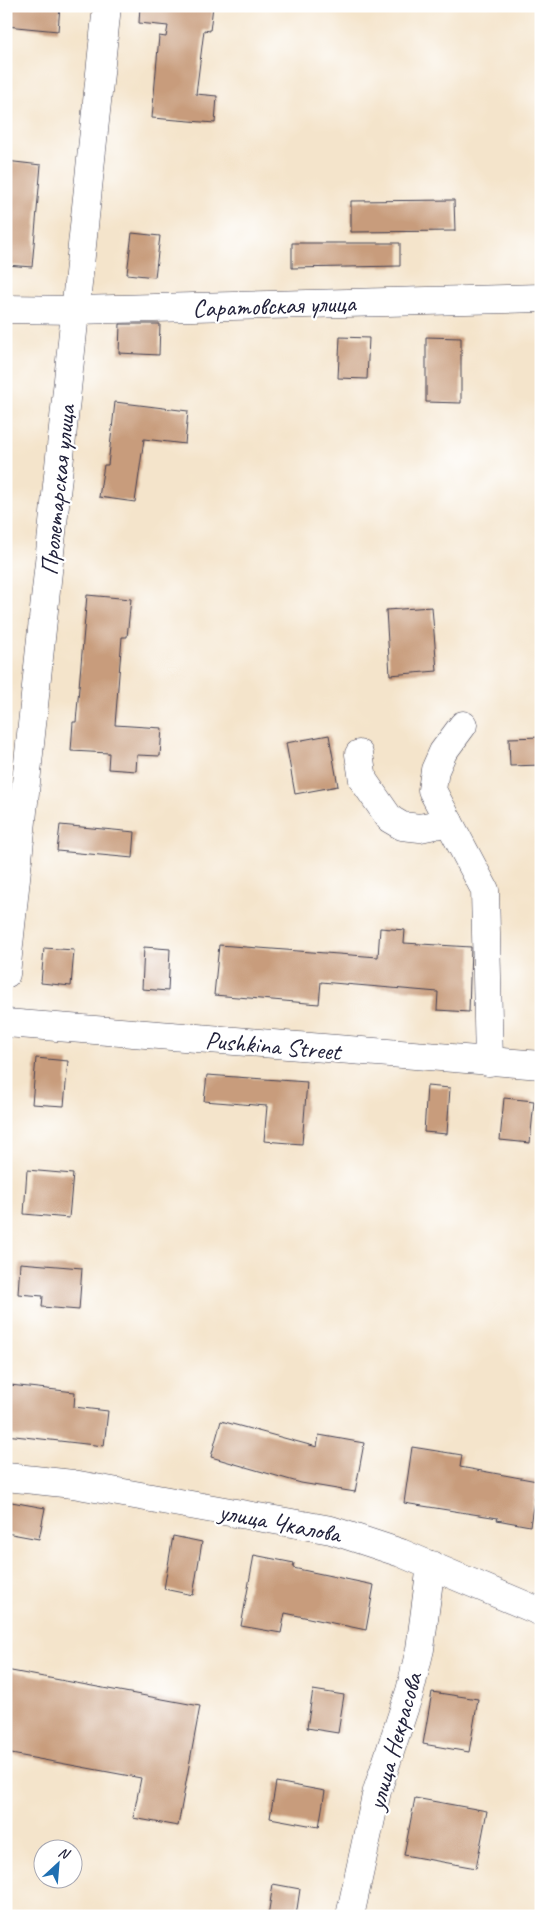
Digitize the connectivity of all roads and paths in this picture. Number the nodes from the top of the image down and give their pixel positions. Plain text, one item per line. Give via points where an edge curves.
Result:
1 (107, 6) edge
2 (541, 298) edge
3 (6, 309) edge
4 (76, 310) junction
5 (464, 725) dead end
6 (359, 754) dead end
7 (449, 822) junction
8 (6, 974) edge
9 (6, 1023) edge
10 (489, 1062) junction
11 (541, 1065) edge
12 (6, 1478) edge
13 (431, 1566) junction
14 (541, 1612) edge
15 (350, 1916) edge

1 - 4 street, Пролетарская улица
2 - 4 street, Саратовская улица
3 - 4 street, Саратовская улица
4 - 8 street, Пролетарская улица
5 - 7 street via 443,752 432,790
6 - 7 street via 362,780 390,819 402,826 420,828
7 - 10 street via 484,890
9 - 10 street, Pushkina Street
10 - 11 street, Pushkina Street
12 - 13 street, улица Чкалова via 73,1484 331,1530
13 - 14 street, улица Чкалова
13 - 15 street, улица Некрасова via 420,1650 377,1791

